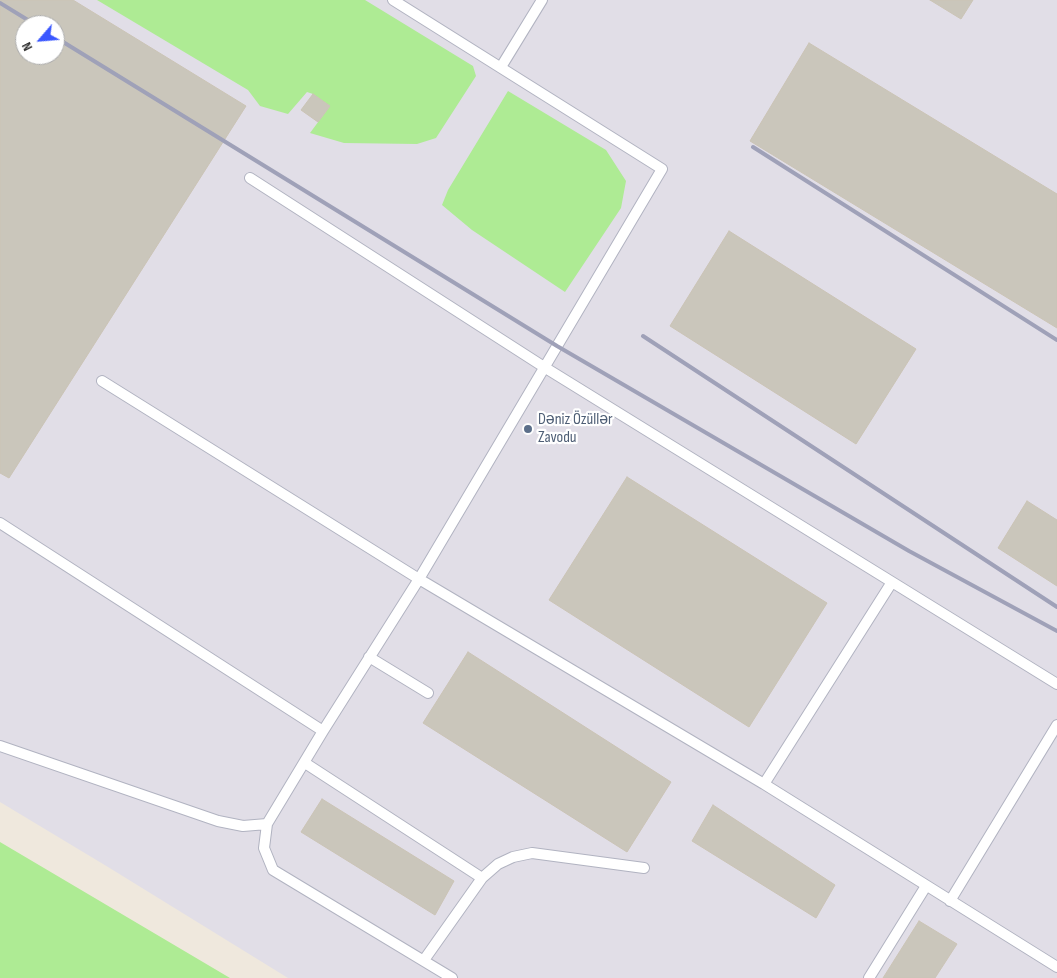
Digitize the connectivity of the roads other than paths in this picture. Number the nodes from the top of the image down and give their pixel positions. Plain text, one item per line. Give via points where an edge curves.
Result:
1 (393, 0) edge
2 (542, 0) edge
3 (501, 67) junction
4 (250, 178) dead end
5 (544, 367) junction
6 (102, 381) dead end
7 (0, 523) edge
8 (419, 579) junction
9 (892, 582) junction
10 (369, 657) junction
11 (1057, 684) edge
12 (428, 693) dead end
13 (1057, 725) edge
14 (323, 731) junction
15 (0, 746) edge
16 (305, 763) junction
17 (764, 784) junction
18 (267, 824) junction
19 (644, 868) dead end
20 (482, 878) junction
21 (926, 886) junction
22 (950, 901) junction
23 (424, 960) junction
24 (1057, 967) edge
25 (452, 978) edge
26 (869, 978) edge

1 - 3 lane
2 - 3 lane
3 - 5 lane via 662,169
4 - 5 lane
5 - 8 lane
5 - 9 lane
6 - 8 lane
7 - 14 lane
8 - 10 lane
8 - 17 lane
9 - 11 lane
9 - 17 lane
10 - 12 lane
10 - 14 lane
13 - 22 lane
14 - 16 lane
15 - 18 lane via 218,821 244,826
16 - 18 lane
16 - 20 lane
17 - 21 lane
18 - 23 lane via 264,848 273,870
19 - 20 lane via 532,853 498,864
20 - 23 lane
21 - 22 lane
21 - 26 lane
22 - 24 lane
23 - 25 lane

